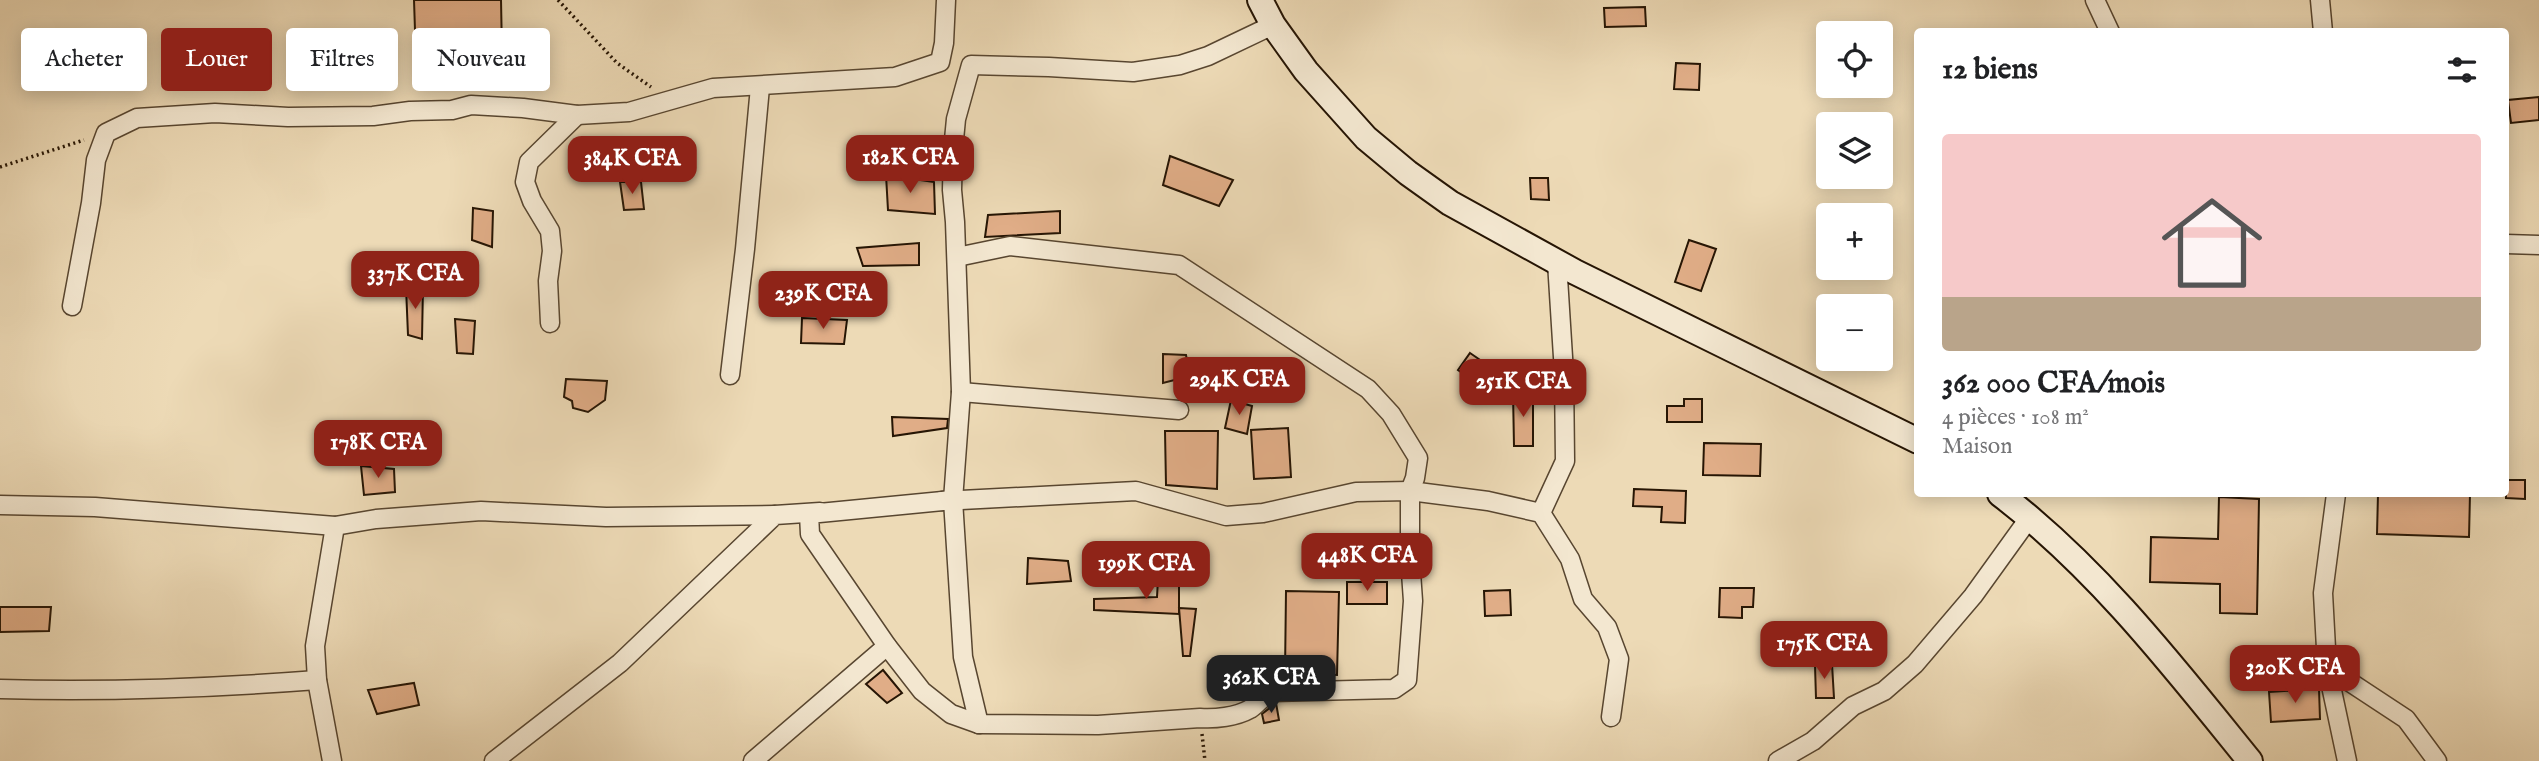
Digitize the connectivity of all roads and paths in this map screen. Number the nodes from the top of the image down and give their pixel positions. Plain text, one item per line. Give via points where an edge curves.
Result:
1 (558, 0) edge
2 (946, 0) edge
3 (1260, 0) edge
4 (2095, 0) edge
5 (2320, 0) edge
6 (1273, 25) junction
7 (2108, 28) edge
8 (2323, 28) edge
9 (940, 62) junction
10 (971, 65) junction
11 (760, 86) junction
12 (670, 101) junction
13 (577, 115) junction
14 (106, 133) junction
15 (0, 167) edge
16 (2509, 244) edge
17 (2539, 245) edge
18 (957, 257) junction
19 (1557, 262) junction
20 (72, 306) dead end
21 (550, 323) dead end
22 (730, 375) dead end
23 (961, 392) junction
24 (1179, 411) dead end
25 (1914, 439) edge
26 (1410, 491) junction
27 (2004, 497) edge
28 (2336, 497) edge
29 (953, 500) junction
30 (0, 505) edge
31 (1541, 513) junction
32 (775, 515) junction
33 (2030, 517) junction
34 (335, 526) junction
35 (887, 646) junction
36 (2327, 667) junction
37 (317, 680) junction
38 (0, 688) edge
39 (1611, 717) dead end
40 (1200, 718) junction
41 (979, 724) junction
42 (501, 759) edge
43 (332, 761) edge
44 (753, 761) edge
45 (1205, 761) edge
46 (1778, 761) edge
47 (2250, 761) edge
48 (2347, 761) edge
49 (2437, 761) edge

1 - 12 path via 617,63
2 - 9 street
3 - 6 main road
4 - 7 street
5 - 8 street
6 - 10 street via 1208,56 1133,72
6 - 19 main road via 1366,138 1450,203
9 - 10 street
9 - 11 street via 895,77
10 - 18 street via 953,150
11 - 12 street via 713,88
11 - 22 street
12 - 13 street via 629,112
13 - 14 street via 471,105 373,116 215,113 137,118
13 - 21 street via 529,162 525,181 550,231
14 - 15 path
14 - 20 street via 96,160
16 - 17 street
18 - 23 street
18 - 26 street via 1010,246 1179,265 1368,389 1391,414 1418,458
19 - 25 main road
19 - 31 street via 1565,461
23 - 24 street
23 - 29 street
26 - 29 street via 1356,492 1263,513 1226,516 1136,491
26 - 31 street
26 - 40 street via 1413,601 1407,680 1394,689 1272,692 1251,709 1215,719
27 - 33 main road
28 - 36 street via 2323,593
29 - 32 street
29 - 35 street via 809,514 810,534
29 - 41 street via 963,657
30 - 34 street via 96,507
31 - 39 street via 1570,559 1583,600 1607,627 1619,659
32 - 34 street via 606,517 481,511
32 - 42 street via 620,663
33 - 46 street via 1973,596 1915,664 1884,691 1853,706 1813,741
33 - 47 main road via 2091,574
34 - 37 street via 315,646
35 - 41 street via 922,691 951,714
35 - 44 street
36 - 48 street
36 - 49 street via 2406,719
37 - 38 street via 220,688
37 - 43 street
40 - 41 street
40 - 45 path

